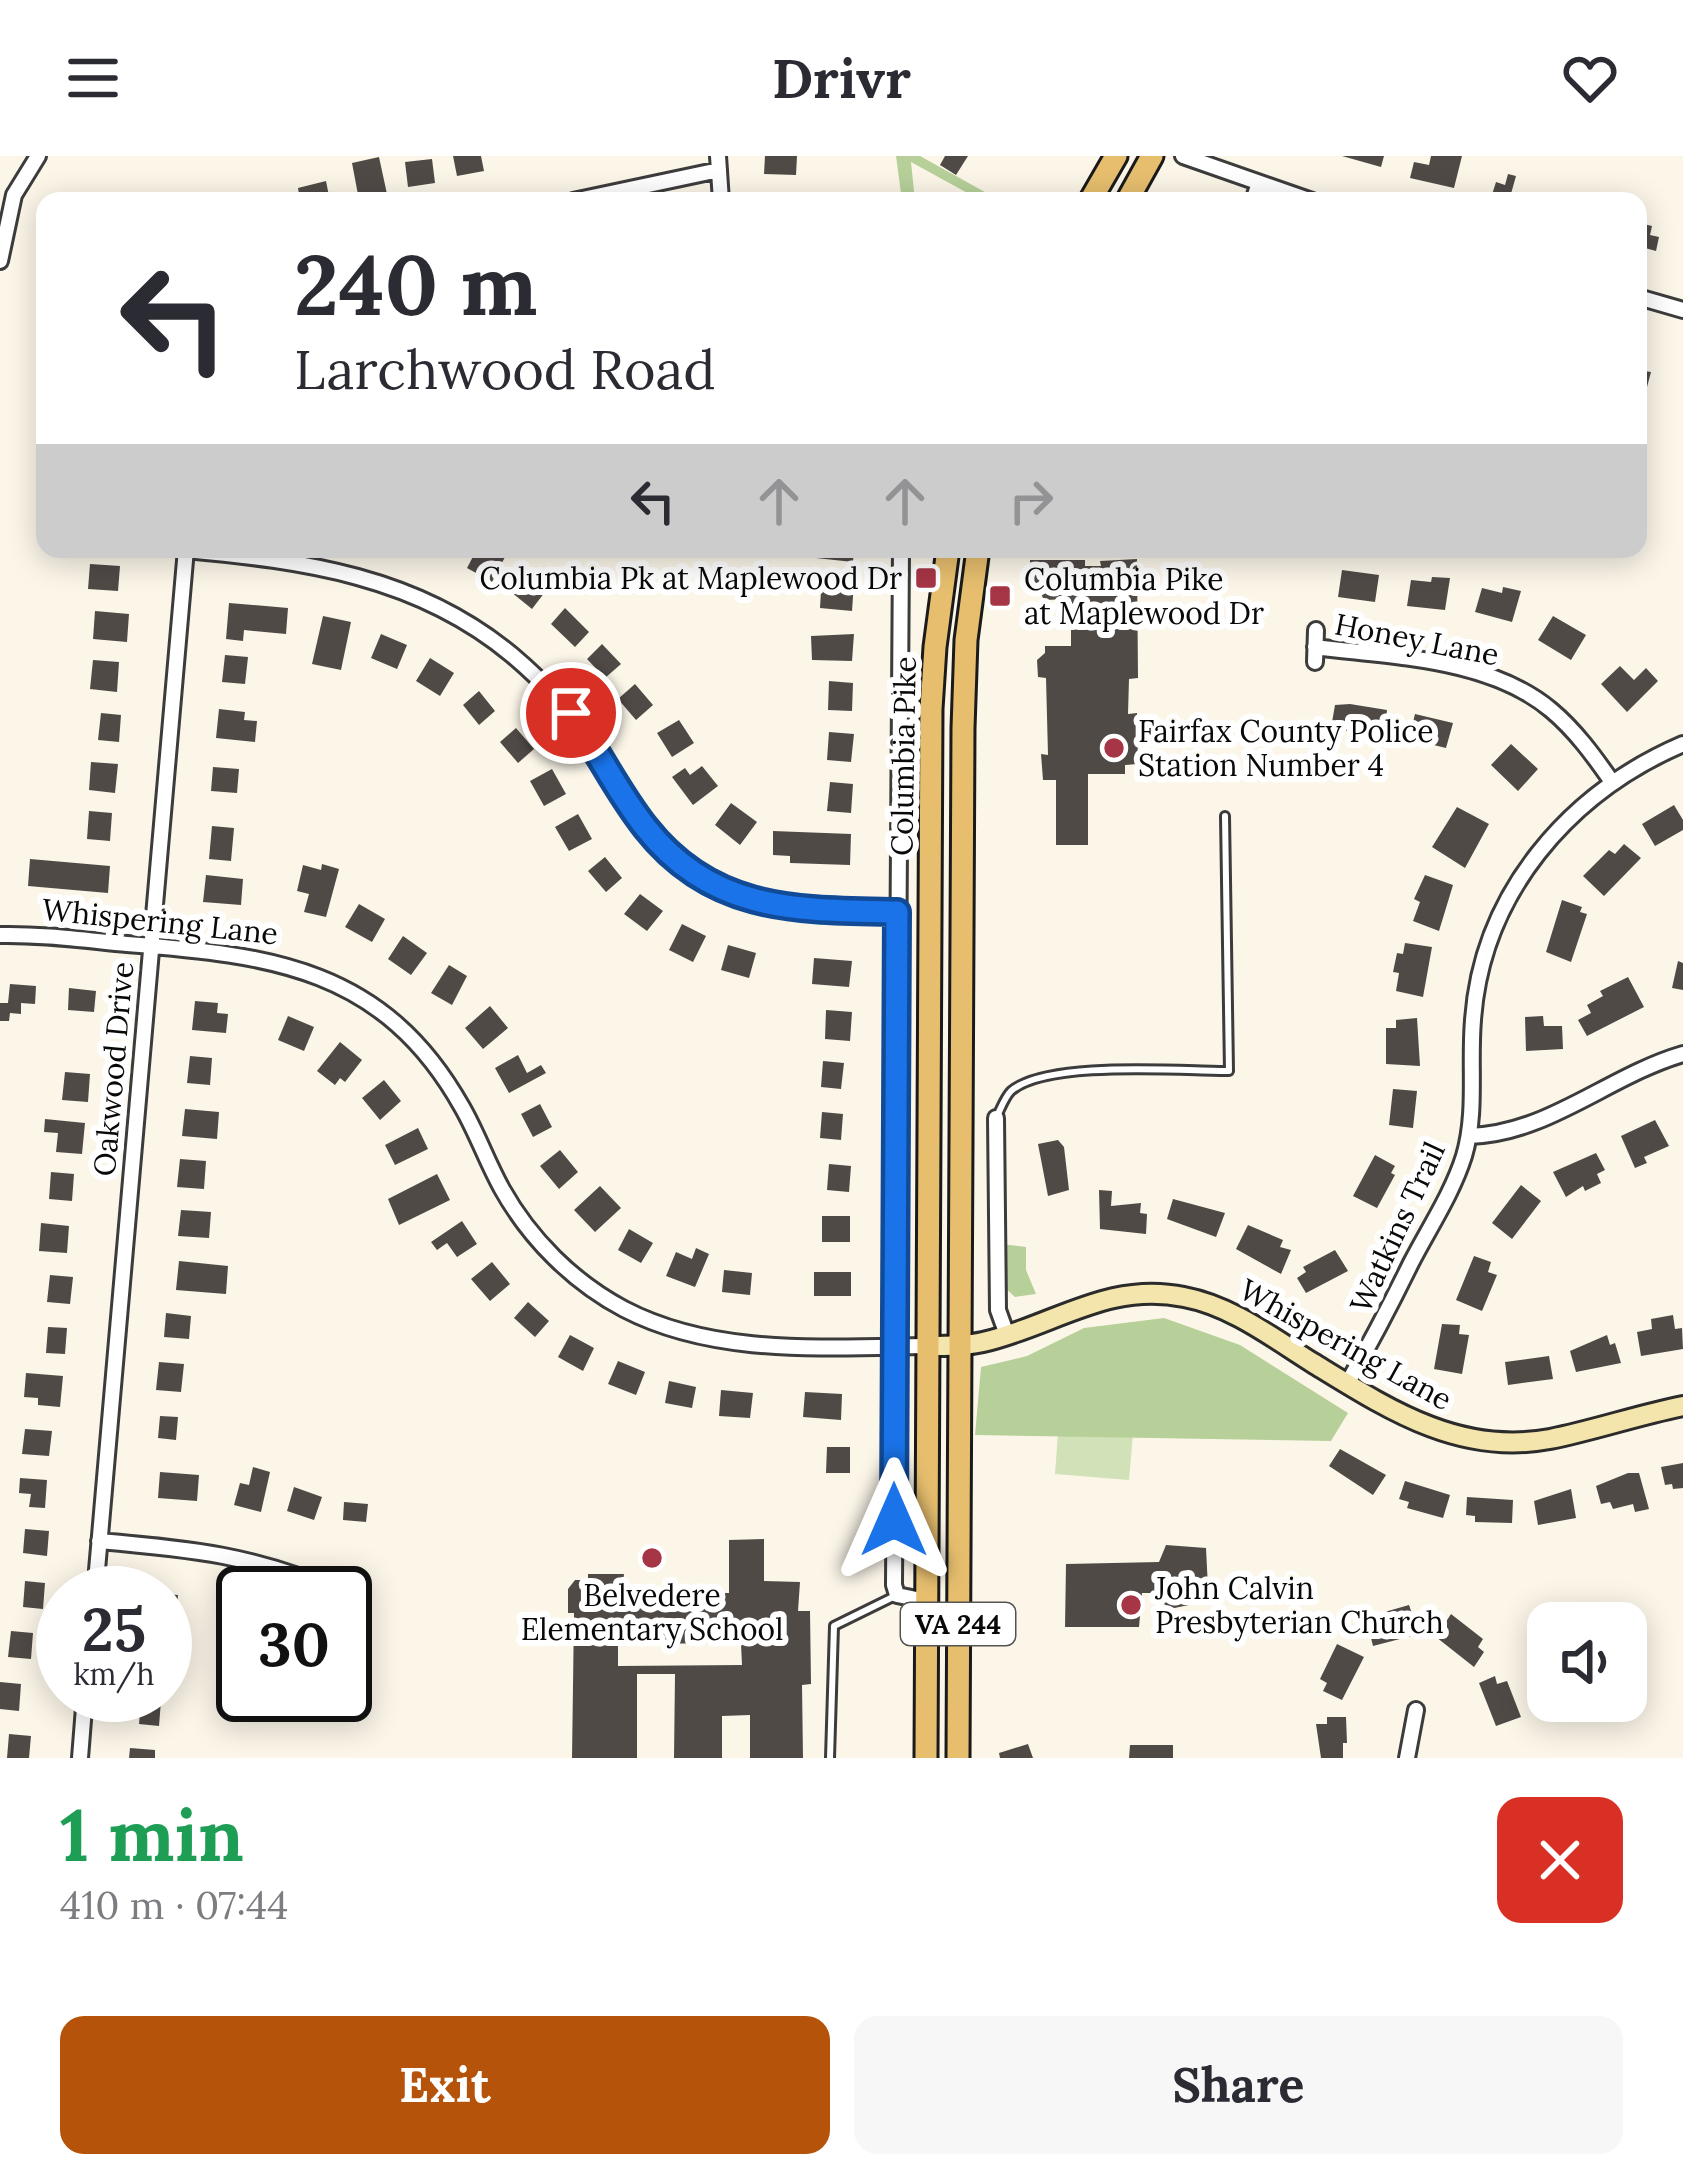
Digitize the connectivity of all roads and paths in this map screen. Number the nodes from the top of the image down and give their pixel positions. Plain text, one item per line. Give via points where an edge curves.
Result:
1 (38, 156) edge
2 (1115, 156) edge
3 (1152, 156) edge
4 (1183, 156) edge
5 (719, 163) edge
6 (1258, 184) junction
7 (608, 192) edge
8 (1095, 192) edge
9 (1131, 192) edge
10 (1256, 192) edge
11 (1283, 192) edge
12 (0, 261) edge
13 (1647, 300) edge
14 (1683, 310) edge
15 (185, 558) edge
16 (265, 558) edge
17 (901, 558) edge
18 (947, 558) edge
19 (977, 558) edge
20 (1316, 630) dead end
21 (1683, 745) edge
22 (1612, 782) junction
23 (1225, 816) dead end
24 (897, 912) junction
25 (0, 935) edge
26 (151, 946) junction
27 (1683, 1054) edge
28 (996, 1118) joint
29 (1469, 1136) junction
30 (1007, 1335) junction
31 (895, 1346) junction
32 (928, 1346) junction
33 (958, 1346) junction
34 (1347, 1384) junction
35 (1683, 1406) edge
36 (99, 1541) junction
37 (97, 1566) edge
38 (271, 1566) edge
39 (897, 1595) junction
40 (926, 1601) junction
41 (1416, 1710) dead end
42 (83, 1722) edge
43 (80, 1758) edge
44 (830, 1758) edge
45 (926, 1758) edge
46 (958, 1758) edge
47 (1407, 1758) edge

1 - 12 street via 14,195
2 - 8 main road
3 - 9 main road
4 - 6 street
5 - 7 street
6 - 10 street
6 - 11 street
13 - 14 street
15 - 26 street, Oakwood Drive
16 - 24 street via 346,571 471,626 540,680 596,746 646,828 712,884 792,910
17 - 24 street
18 - 32 main road, Columbia Pike / VA 244 via 932,709
19 - 33 main road, Columbia Pike / VA 244 via 963,728
20 - 22 street, Honey Lane via 1315,655 1495,678 1549,708
21 - 22 street, Watkins Trail
22 - 29 street, Watkins Trail via 1556,830 1500,914 1473,1015
23 - 28 lane via 1229,1071 1036,1077 1009,1093
24 - 31 street
25 - 26 street, Whispering Lane
26 - 31 street, Whispering Lane via 282,963 376,1009 446,1081 538,1241 624,1309 729,1342
26 - 36 street, Oakwood Drive
27 - 29 street via 1527,1128
28 - 30 street via 998,1310
29 - 34 street, Watkins Trail via 1451,1189
30 - 33 street, Whispering Lane
30 - 34 street, Whispering Lane via 1100,1299 1172,1295 1235,1316
31 - 32 street, Whispering Lane
31 - 39 street
32 - 33 street, Whispering Lane
32 - 40 main road, Columbia Pike / VA 244
33 - 46 main road, Columbia Pike / VA 244
34 - 35 street, Whispering Lane via 1425,1427 1486,1441 1548,1439
36 - 37 street, Oakwood Drive
36 - 38 street via 225,1553
39 - 40 street
39 - 44 lane via 834,1626
40 - 45 main road, Columbia Pike / VA 244
41 - 47 street
42 - 43 street

